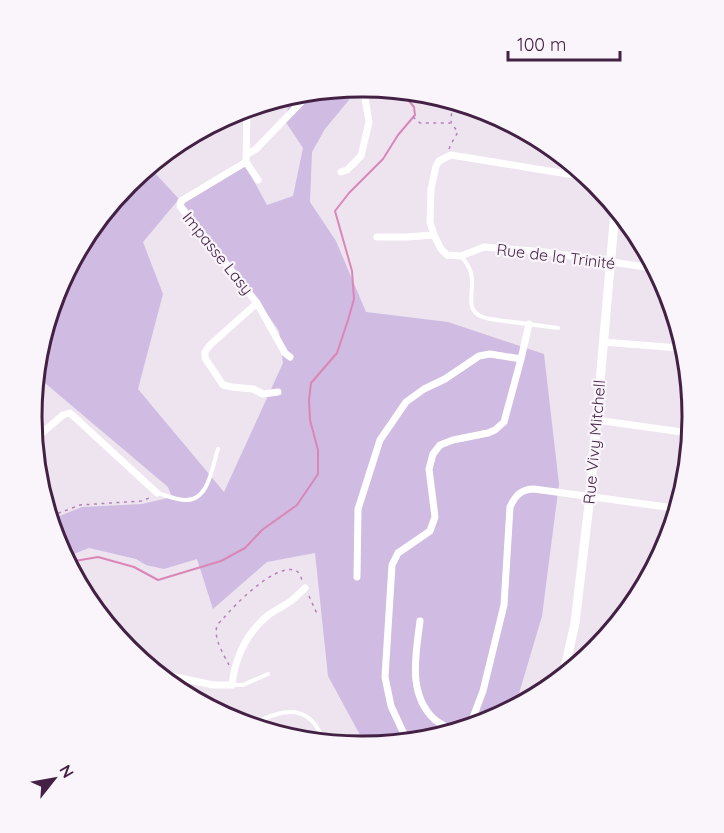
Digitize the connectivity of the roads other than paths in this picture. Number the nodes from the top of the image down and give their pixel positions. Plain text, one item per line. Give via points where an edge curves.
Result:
1 (365, 96) edge
2 (300, 103) edge
3 (247, 118) edge
4 (246, 158) junction
5 (341, 172) dead end
6 (571, 175) edge
7 (258, 180) dead end
8 (614, 220) edge
9 (434, 235) junction
10 (377, 237) dead end
11 (461, 256) junction
12 (610, 262) junction
13 (645, 267) edge
14 (257, 303) junction
15 (529, 324) junction
16 (558, 328) dead end
17 (603, 342) junction
18 (674, 348) edge
19 (290, 357) dead end
20 (520, 358) junction
21 (278, 392) dead end
22 (596, 420) junction
23 (43, 432) edge
24 (681, 433) edge
25 (218, 449) dead end
26 (157, 493) joint
27 (590, 496) junction
28 (669, 507) edge
29 (357, 577) dead end
30 (305, 588) road end
31 (420, 621) dead end
32 (566, 663) edge
33 (268, 674) dead end
34 (177, 678) edge
35 (232, 685) junction
36 (473, 716) edge
37 (260, 720) edge
38 (445, 726) edge
39 (320, 734) edge
40 (404, 734) edge

1 - 5 street via 369,122 361,156
2 - 4 street
3 - 4 street
4 - 7 street
4 - 14 street, Impasse Lasy via 180,206
6 - 9 street via 451,155 436,166 431,189 430,222
8 - 12 street, Rue Vivy Mitchell
9 - 10 street
9 - 11 street via 447,255
11 - 12 street, Rue de la Trinité via 484,247
11 - 15 lane via 471,273 474,313
12 - 13 street, Rue de la Trinité
12 - 17 street, Rue Vivy Mitchell
14 - 19 street
14 - 21 street, Impasse Lasy via 204,355 225,386 263,394
15 - 16 lane
15 - 20 street
17 - 18 street
17 - 22 street, Rue Vivy Mitchell
20 - 29 street via 479,356 406,402 380,440 358,508
20 - 40 street via 504,422 488,433 440,445 433,454 429,469 435,517 430,531 398,553 392,566 385,676 391,706
22 - 24 street
22 - 27 street, Rue Vivy Mitchell
23 - 26 street via 70,413
25 - 26 lane via 206,489 199,496 184,500
27 - 28 street
27 - 32 street, Rue Vivy Mitchell via 575,623
27 - 36 street via 529,489 514,498 510,507 504,605
30 - 35 street via 256,627 237,659
31 - 38 street via 414,670 417,690 426,708
33 - 35 lane via 243,685
34 - 35 street via 213,686
37 - 39 lane via 297,712 307,716

